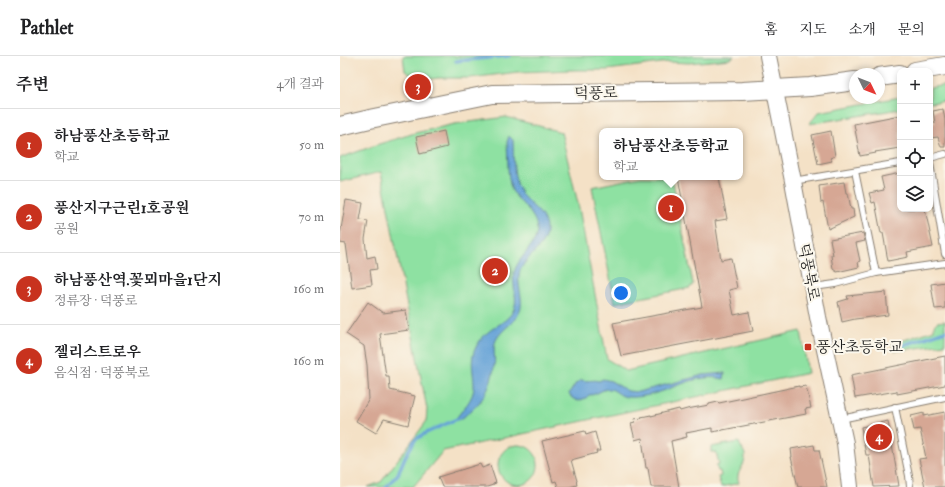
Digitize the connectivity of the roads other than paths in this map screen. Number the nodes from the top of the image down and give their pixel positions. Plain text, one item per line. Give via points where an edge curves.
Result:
1 (768, 56) edge
2 (945, 66) edge
3 (933, 68) edge
4 (897, 74) edge
5 (885, 76) edge
6 (849, 82) edge
7 (774, 89) junction
8 (340, 126) edge
9 (945, 154) edge
10 (933, 157) edge
11 (897, 164) edge
12 (855, 171) junction
13 (932, 176) edge
14 (793, 181) junction
15 (945, 254) edge
16 (945, 263) edge
17 (876, 274) junction
18 (812, 287) junction
19 (945, 397) edge
20 (895, 407) junction
21 (840, 419) junction
22 (850, 487) edge
23 (910, 487) edge

1 - 7 street, 덕풍북로
2 - 3 main road
4 - 5 main road
6 - 7 main road, 덕풍로
7 - 8 main road, 덕풍로 via 492,94
7 - 14 street, 덕풍북로
9 - 10 lane
11 - 12 lane
12 - 14 lane
12 - 17 lane
13 - 15 lane
14 - 18 street, 덕풍북로
16 - 17 lane
17 - 18 lane
18 - 21 street, 덕풍북로
19 - 20 lane
20 - 21 lane
20 - 23 lane via 910,476
21 - 22 street, 덕풍북로

